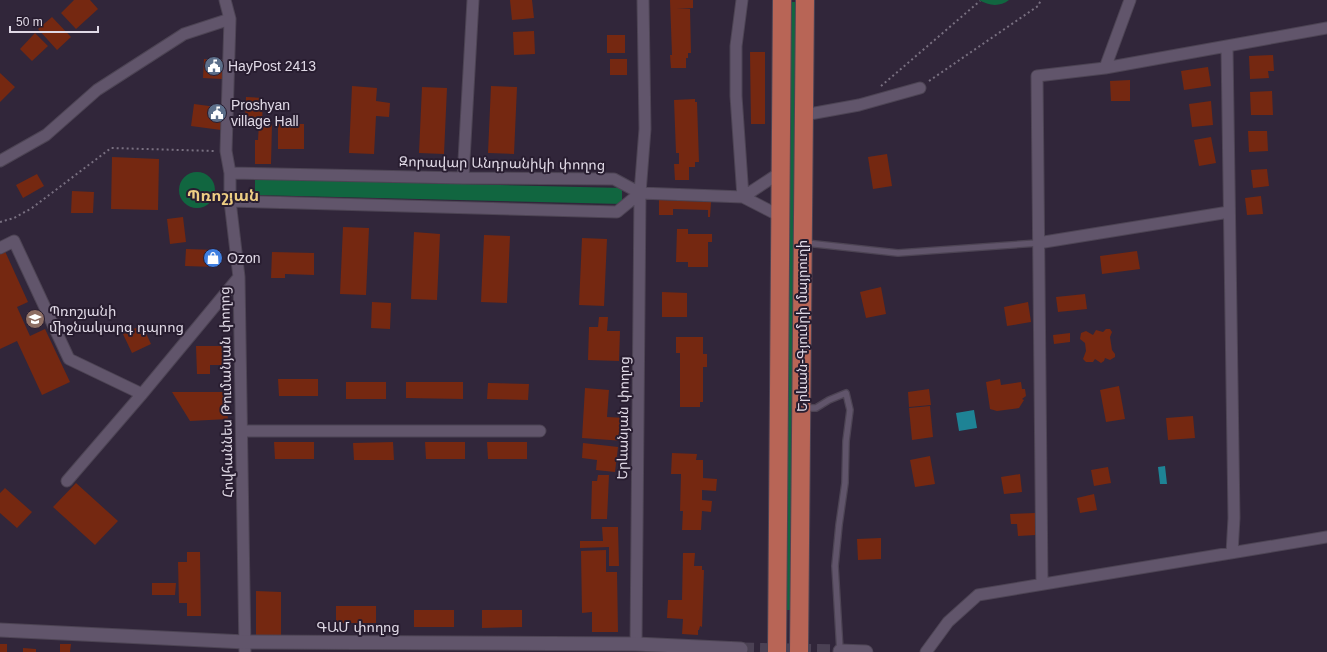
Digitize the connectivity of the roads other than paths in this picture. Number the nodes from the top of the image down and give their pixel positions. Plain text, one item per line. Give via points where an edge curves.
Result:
1 (225, 0) edge
2 (473, 0) edge
3 (643, 0) edge
4 (742, 0) edge
5 (782, 0) edge
6 (805, 0) edge
7 (1130, 0) edge
8 (230, 19) junction
9 (1327, 28) edge
10 (1227, 47) junction
11 (1105, 68) junction
12 (920, 88) road end
13 (804, 115) junction
14 (0, 161) edge
15 (781, 172) junction
16 (230, 173) junction
17 (463, 178) junction
18 (640, 193) junction
19 (743, 196) junction
20 (230, 201) junction
21 (1229, 212) junction
22 (780, 216) junction
23 (802, 243) junction
24 (1038, 243) junction
25 (0, 248) edge
26 (239, 277) junction
27 (142, 394) junction
28 (801, 408) junction
29 (242, 431) junction
30 (540, 431) dead end
31 (67, 482) dead end
32 (1327, 537) edge
33 (1232, 553) junction
34 (1042, 584) junction
35 (0, 630) edge
36 (636, 644) junction
37 (245, 647) edge
38 (717, 650) edge
39 (741, 650) dead end
40 (840, 651) edge
41 (776, 652) edge
42 (799, 652) edge
43 (866, 652) edge
44 (926, 652) edge

1 - 8 street, Հովհաննես Թումանյան փողոց
2 - 17 street
3 - 18 street, Երևանյան փողոց via 646,129
4 - 19 street via 736,46 736,96
5 - 15 highway, Երևան-Գյումրի մայրուղի
6 - 13 highway, Երևան-Գյումրի մայրուղի
7 - 11 street
8 - 14 street via 184,34 97,90 46,135
8 - 16 street, Հովհաննես Թումանյան փողոց via 226,151
9 - 10 street
10 - 11 street
10 - 21 street
11 - 24 street via 1037,76
12 - 13 street via 859,105
13 - 23 highway, Երևան-Գյումրի մայրուղի
15 - 19 street
15 - 22 highway, Երևան-Գյումրի մայրուղի
16 - 17 street, Զորավար Անդրանիկի փողոց
16 - 20 street, Հովհաննես Թումանյան փողոց
17 - 18 street, Զորավար Անդրանիկի փողոց via 614,179
18 - 19 street
18 - 20 street via 617,212
18 - 36 street, Երևանյան փողոց
19 - 22 street
20 - 26 street, Հովհաննես Թումանյան փողոց
21 - 24 street
21 - 33 street via 1234,518
22 - 41 highway, Երևան-Գյումրի մայրուղի
23 - 24 lane via 898,253
23 - 28 highway, Երևան-Գյումրի մայրուղի
24 - 34 street
25 - 27 street via 14,241 69,359
26 - 27 street
26 - 29 street, Հովհաննես Թումանյան փողոց
27 - 31 street
28 - 40 lane via 816,408 846,393 850,410 845,483 835,566
28 - 42 highway, Երևան-Գյումրի մայրուղի
29 - 30 street
29 - 37 street, Հովհաննես Թումանյան փողոց
32 - 33 street
33 - 34 street
34 - 44 street via 978,595 948,622
35 - 37 street, ԳԱՄ փողոց
36 - 37 street, ԳԱՄ փողոց
36 - 38 street, ԳԱՄ փողոց
38 - 39 street, ԳԱՄ փողոց
40 - 43 street

